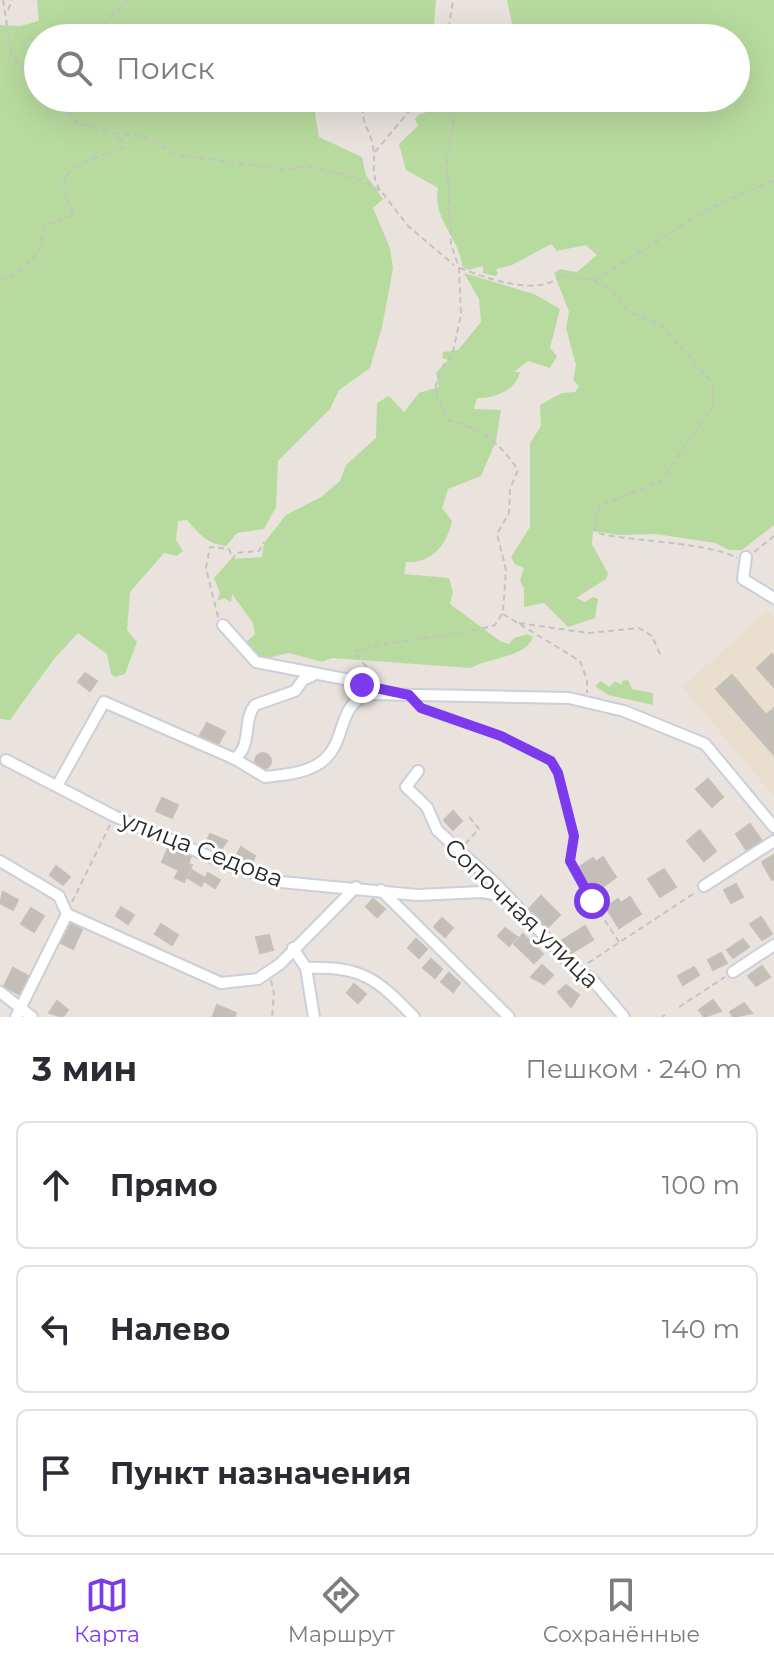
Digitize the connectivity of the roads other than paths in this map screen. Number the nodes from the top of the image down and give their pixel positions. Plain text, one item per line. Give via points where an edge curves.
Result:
1 (746, 557) road end
2 (774, 598) edge
3 (223, 625) road end
4 (314, 676) junction
5 (394, 694) junction
6 (234, 759) junction
7 (6, 760) dead end
8 (418, 771) dead end
9 (57, 786) junction
10 (774, 827) edge
11 (774, 841) edge
12 (0, 861) edge
13 (704, 886) road end
14 (356, 887) junction
15 (381, 890) junction
16 (505, 896) junction
17 (67, 914) junction
18 (774, 945) edge
19 (293, 948) junction
20 (306, 968) junction
21 (733, 972) road end
22 (0, 992) edge
23 (19, 1012) edge
24 (32, 1017) edge
25 (314, 1017) edge
26 (414, 1017) edge
27 (509, 1017) edge
28 (624, 1017) edge

1 - 2 street via 743,579
3 - 4 street via 253,661
4 - 5 street
4 - 6 street via 295,691 255,705 242,751
5 - 6 street via 371,693 352,703 334,747 310,768 262,777
5 - 10 street via 576,699 659,723 709,748
6 - 9 street via 105,702
7 - 9 street, улица Седова
8 - 16 street, Сопочная улица via 407,788 427,807 433,826
9 - 14 street, улица Седова via 234,867 281,882
11 - 13 street
12 - 17 street via 59,896
14 - 15 street, улица Седова
14 - 19 street
15 - 16 street, улица Седова
15 - 27 street
16 - 28 street, Сопочная улица
17 - 19 street via 221,983 244,983 268,972
17 - 23 street
18 - 21 street
19 - 20 street
20 - 25 street
20 - 26 street via 358,971
22 - 23 street
23 - 24 street

